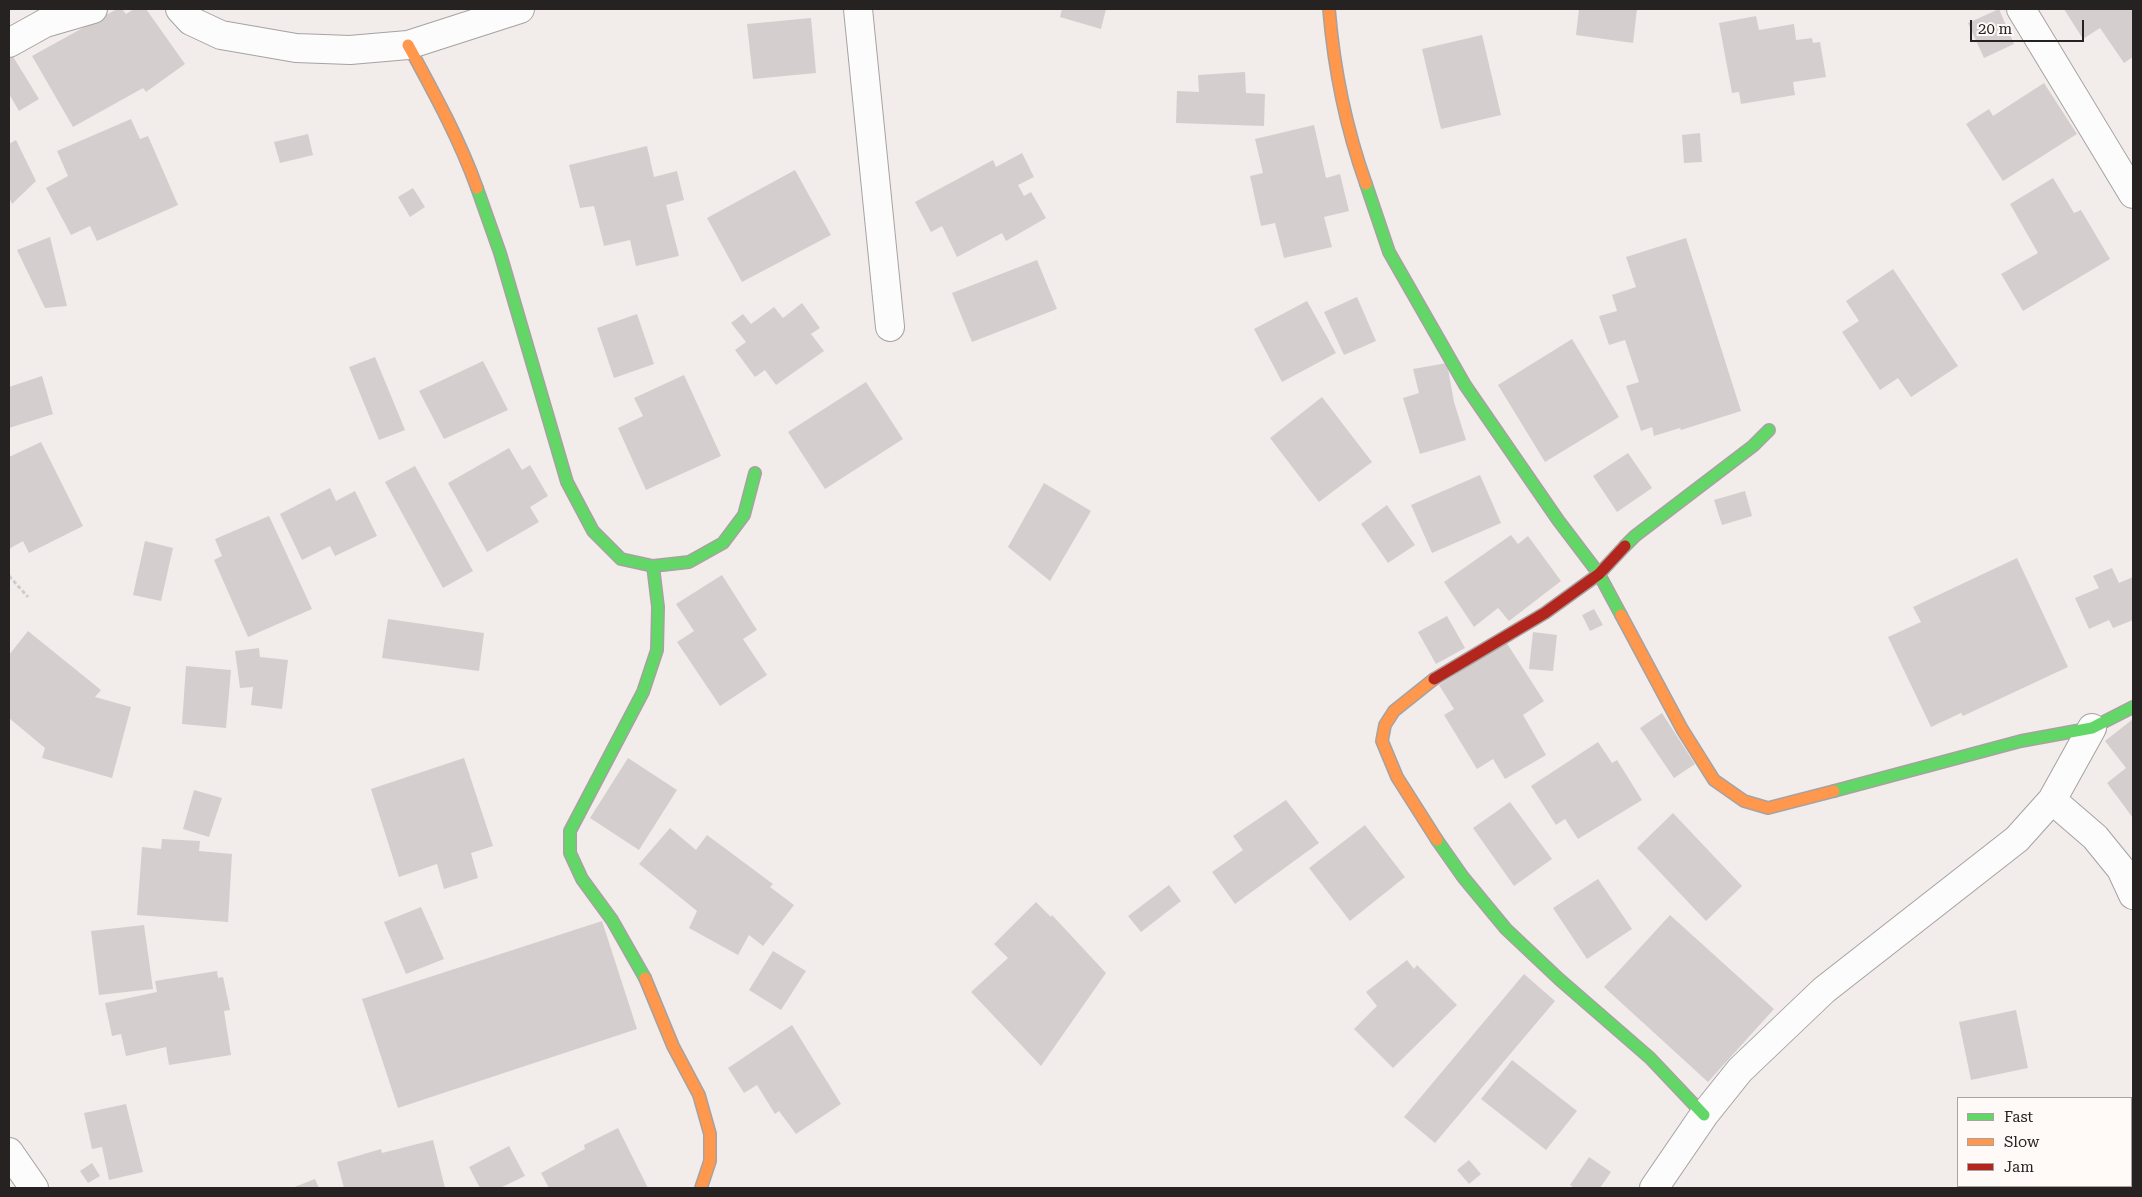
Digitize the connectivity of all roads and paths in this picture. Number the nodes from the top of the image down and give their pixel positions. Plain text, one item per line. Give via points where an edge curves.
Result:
1 (93, 9) edge
2 (180, 9) edge
3 (520, 9) edge
4 (858, 9) edge
5 (1329, 9) edge
6 (2022, 9) edge
7 (9, 43) edge
8 (408, 45) junction
9 (2133, 194) edge
10 (890, 326) dead end
11 (1769, 430) dead end
12 (756, 474) dead end
13 (653, 566) junction
14 (1599, 574) junction
15 (9, 576) edge
16 (28, 597) dead end
17 (2133, 707) edge
18 (2092, 728) junction
19 (2052, 800) junction
20 (2133, 895) edge
21 (1704, 1115) junction
22 (9, 1152) edge
23 (34, 1188) edge
24 (701, 1188) edge
25 (1654, 1188) edge

1 - 7 street via 45,23
2 - 8 street via 191,21 221,35 296,48 350,50
3 - 8 street
4 - 10 street
5 - 14 street via 1333,53 1354,150 1389,252 1465,385
6 - 9 street
8 - 13 street via 470,169 506,272 567,482 600,538 622,559
11 - 14 street via 1753,446 1635,536
12 - 13 street via 744,515 723,543 689,562
13 - 24 street via 658,607 656,650 643,692 570,831 570,853 582,879 612,920 643,973 673,1046 698,1095 710,1134 710,1161
14 - 18 street via 1682,729 1714,780 1744,801 1768,808 2021,741
14 - 21 street via 1545,613 1441,674 1394,710 1385,725 1382,741 1397,776 1424,821 1463,877 1506,929 1650,1058
15 - 16 path
17 - 18 street
18 - 19 street
19 - 20 street via 2095,837 2121,869
19 - 21 street via 2017,839 1824,990 1740,1070
21 - 25 street
22 - 23 street

